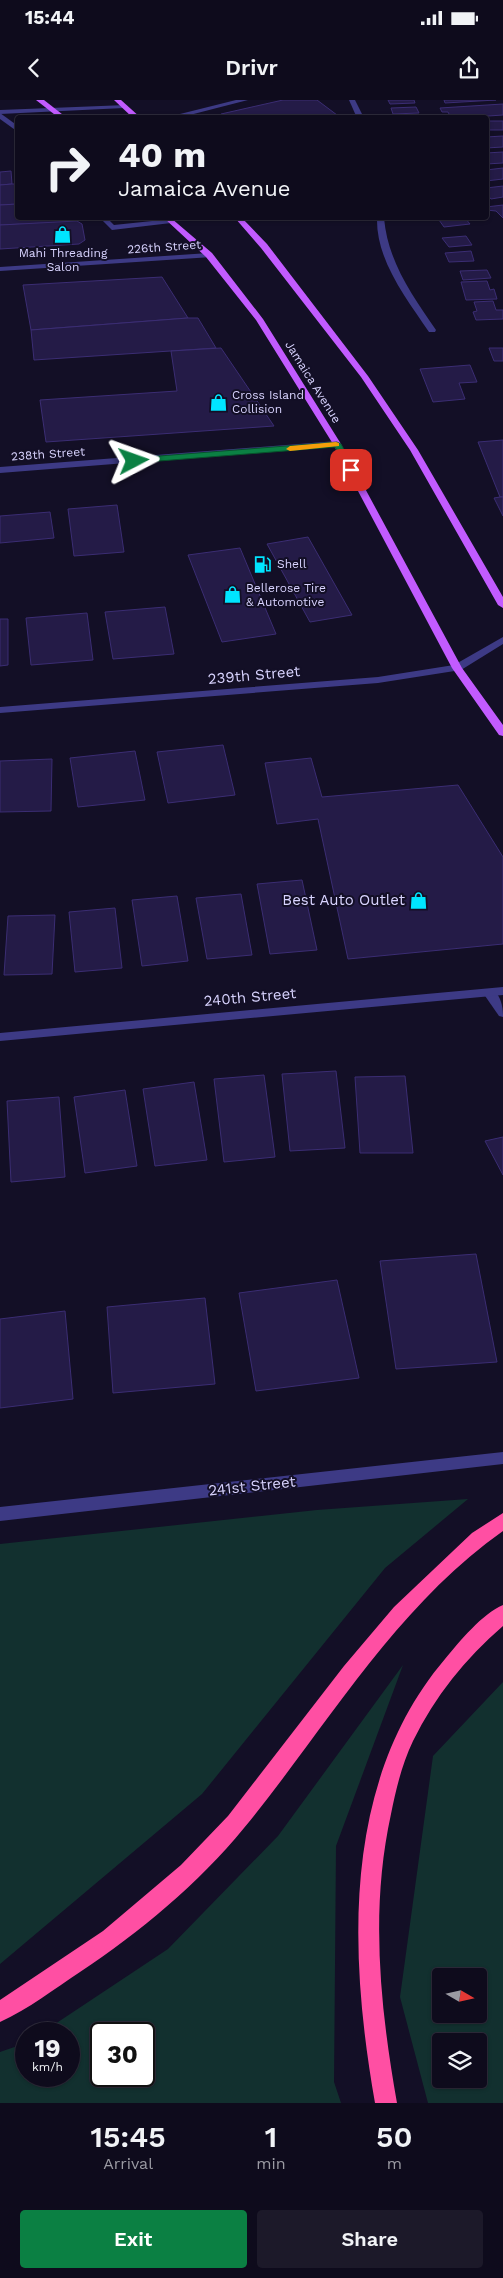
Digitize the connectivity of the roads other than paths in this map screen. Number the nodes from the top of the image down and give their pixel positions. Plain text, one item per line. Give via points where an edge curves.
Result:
1 (39, 100) edge
2 (117, 100) edge
3 (245, 100) edge
4 (352, 100) edge
5 (124, 106) junction
6 (55, 109) junction
7 (0, 114) edge
8 (61, 115) edge
9 (134, 115) edge
10 (181, 115) edge
11 (360, 115) edge
12 (15, 127) edge
13 (105, 220) edge
14 (163, 220) edge
15 (170, 220) edge
16 (240, 220) edge
17 (380, 220) edge
18 (209, 255) junction
19 (0, 269) edge
20 (432, 330) dead end
21 (337, 444) junction
22 (0, 470) edge
23 (503, 606) edge
24 (503, 640) edge
25 (457, 668) junction
26 (0, 710) edge
27 (503, 733) edge
28 (503, 992) edge
29 (489, 993) junction
30 (503, 1013) edge
31 (0, 1037) edge
32 (503, 1458) edge
33 (0, 1514) edge
34 (503, 1521) edge
35 (503, 1614) edge
36 (0, 2011) edge
37 (386, 2103) edge

1 - 6 main road
2 - 5 main road
3 - 10 street
4 - 11 street
5 - 6 street
5 - 9 main road
6 - 7 street
6 - 8 main road
7 - 12 street
13 - 14 street via 112,228
15 - 18 main road, Jamaica Avenue
16 - 23 main road via 264,246 364,376 414,450
17 - 20 street via 384,248 393,270
18 - 19 street, 226th Street
18 - 21 main road, Jamaica Avenue via 259,319
21 - 22 street, 238th Street
21 - 25 main road, Jamaica Avenue
24 - 25 street, 239th Street
25 - 26 street, 239th Street via 378,680
25 - 27 main road, Jamaica Avenue
28 - 29 street, 240th Street
29 - 30 street
29 - 31 street, 240th Street
32 - 33 street, 241st Street
34 - 36 highway via 440,1573 397,1616 353,1667 255,1798 203,1859 146,1912 77,1962
35 - 37 highway via 463,1650 428,1695 405,1739 385,1793 373,1851 368,1911 369,1984

